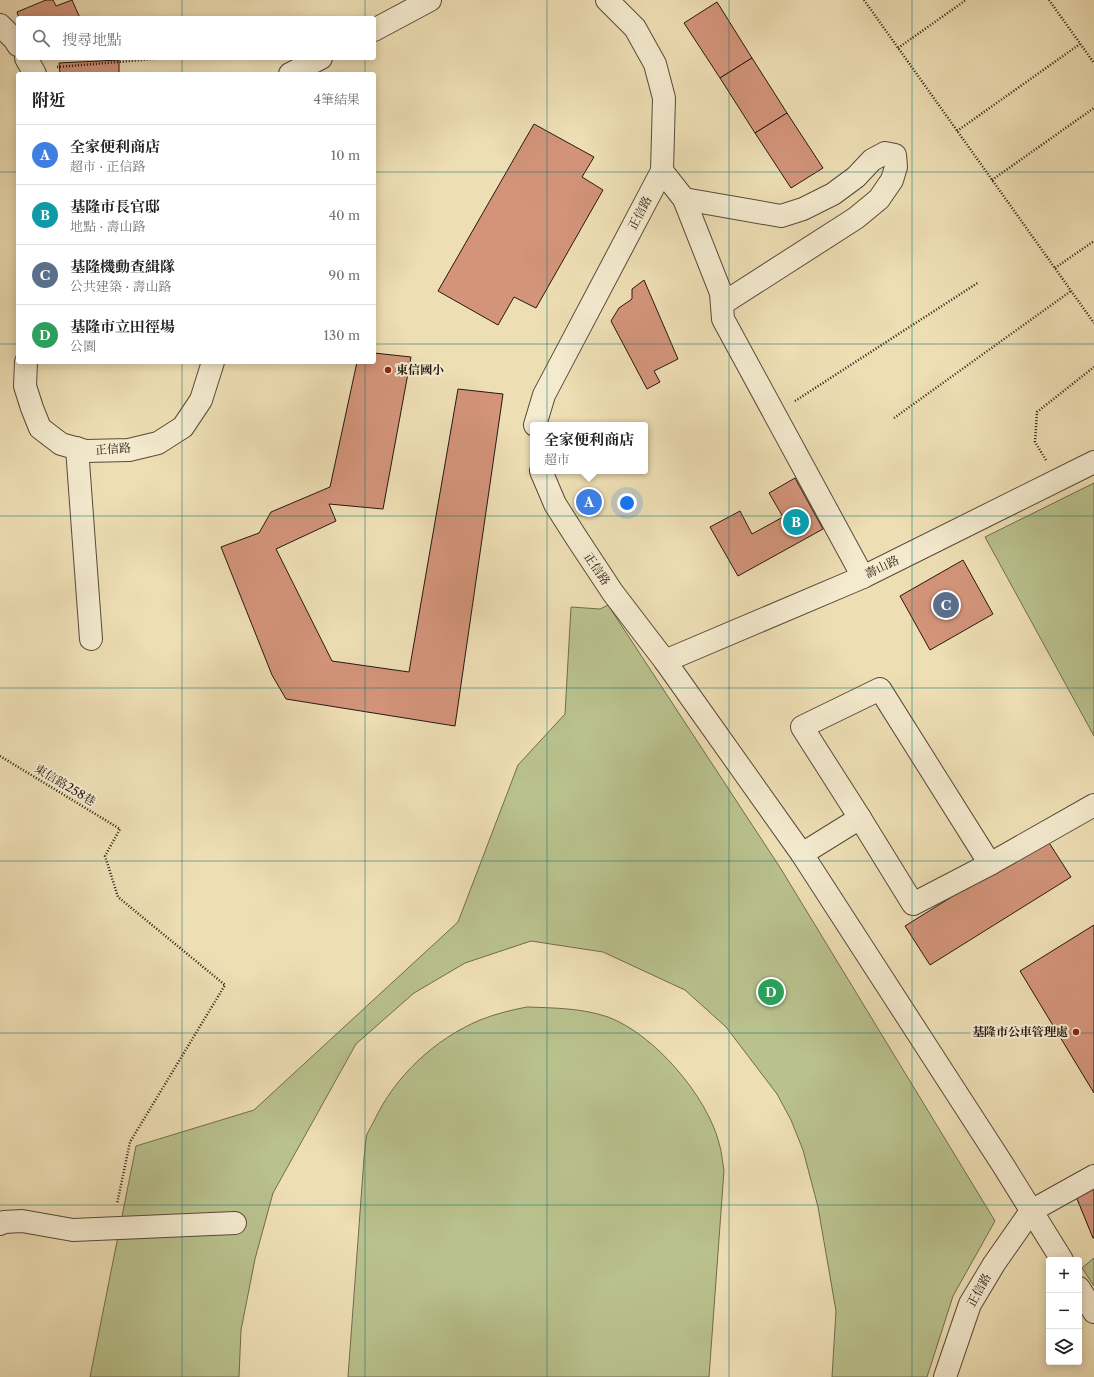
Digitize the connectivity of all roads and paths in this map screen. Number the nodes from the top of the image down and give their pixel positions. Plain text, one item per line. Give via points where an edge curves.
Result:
1 (430, 0) edge
2 (607, 0) edge
3 (864, 0) edge
4 (966, 0) edge
5 (1049, 0) edge
6 (0, 25) edge
7 (376, 29) edge
8 (16, 42) edge
9 (1080, 44) junction
10 (898, 48) junction
11 (136, 60) edge
12 (317, 60) edge
13 (1094, 63) edge
14 (31, 67) edge
15 (294, 72) edge
16 (1094, 108) edge
17 (957, 131) junction
18 (662, 171) junction
19 (992, 180) junction
20 (684, 199) junction
21 (1094, 241) edge
22 (1055, 268) junction
23 (980, 282) dead end
24 (1071, 291) junction
25 (722, 304) junction
26 (1094, 323) edge
27 (26, 364) edge
28 (212, 364) edge
29 (1094, 367) edge
30 (774, 414) junction
31 (894, 418) dead end
32 (535, 422) edge
33 (77, 448) junction
34 (1094, 462) edge
35 (542, 474) edge
36 (1058, 481) junction
37 (863, 576) junction
38 (91, 639) dead end
39 (665, 661) junction
40 (0, 756) edge
41 (1094, 805) edge
42 (860, 818) junction
43 (802, 854) junction
44 (990, 864) junction
45 (1094, 1176) edge
46 (1031, 1211) junction
47 (235, 1223) dead end
48 (0, 1224) edge
49 (120, 1229) junction
50 (1060, 1257) edge
51 (1082, 1293) edge
52 (1094, 1312) edge
53 (945, 1377) edge

1 - 7 street
2 - 18 street, 正信路 via 635,28 655,64 664,98
3 - 10 path
4 - 10 path
5 - 9 path
6 - 8 street
9 - 13 path
9 - 17 path
10 - 17 path
11 - 14 path
12 - 15 street
16 - 19 path
17 - 19 path
18 - 20 street
18 - 32 street, 正信路 via 544,395
19 - 22 path
20 - 25 street via 721,293
20 - 25 street via 781,216 803,209 833,194 856,177 872,160 886,152 895,155 896,167 892,180 879,199 856,218
21 - 22 path
22 - 24 path
23 - 30 path
24 - 26 path
24 - 31 path
25 - 30 street via 723,319
27 - 33 street, 正信路 via 25,386 40,428 61,444
28 - 33 street, 正信路 via 201,400 183,427 158,443 129,450 86,451
29 - 36 path via 1037,412 1035,442
30 - 37 street
33 - 38 street
34 - 36 street, 壽山路
35 - 39 street, 正信路 via 555,504 576,537 613,593
36 - 37 street, 壽山路
37 - 39 street, 壽山路
39 - 43 street, 正信路
40 - 49 path, 東信路258巷 via 120,829 105,856 118,898 225,985 130,1142 114,1218
41 - 44 street
42 - 43 street
42 - 44 street via 913,904
42 - 44 street via 802,727 880,689
43 - 46 street, 正信路
45 - 46 street
46 - 50 street, 正信路
46 - 53 street, 正信路 via 970,1304
47 - 49 street
48 - 49 street via 22,1221 72,1230
51 - 52 street

